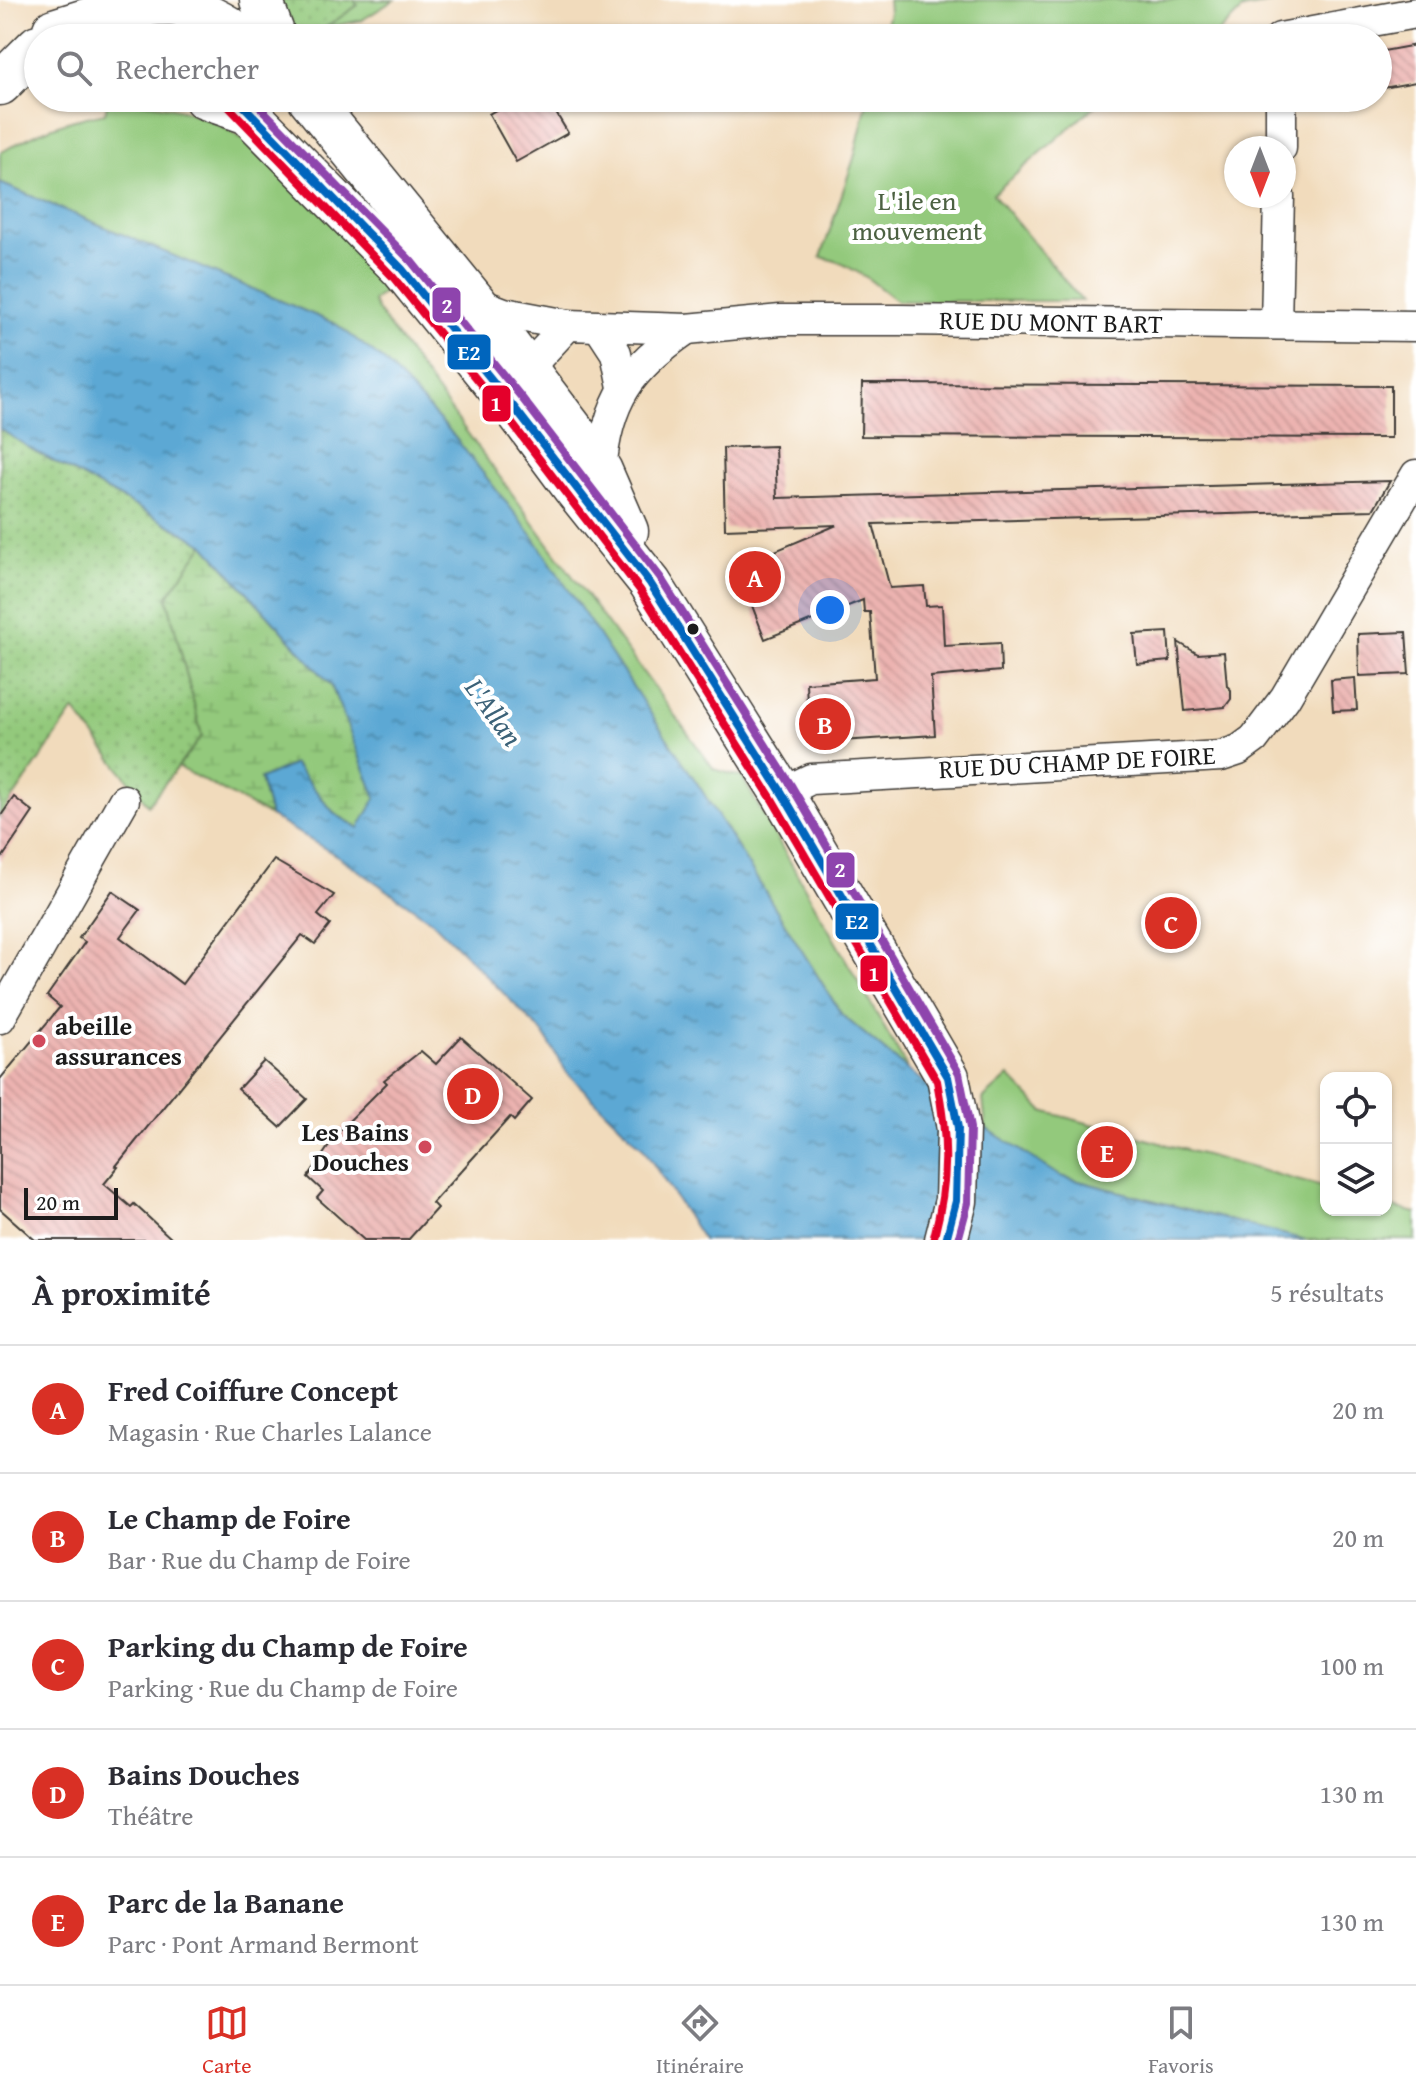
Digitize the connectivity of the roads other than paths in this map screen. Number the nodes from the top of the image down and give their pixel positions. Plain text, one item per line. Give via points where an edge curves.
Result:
1 (86, 0) edge
2 (261, 0) edge
3 (179, 10) edge
4 (1416, 13) edge
5 (61, 24) edge
6 (88, 24) edge
7 (156, 24) edge
8 (224, 24) edge
9 (270, 24) edge
10 (1354, 24) edge
11 (24, 60) edge
12 (0, 84) edge
13 (24, 96) edge
14 (0, 103) edge
15 (249, 112) edge
16 (319, 112) edge
17 (1281, 112) edge
18 (1281, 136) edge
19 (1279, 208) edge
20 (421, 263) junction
21 (475, 302) junction
22 (1276, 324) junction
23 (568, 325) junction
24 (1416, 326) edge
25 (599, 327) junction
26 (687, 329) junction
27 (618, 401) junction
28 (524, 403) junction
29 (572, 429) junction
30 (601, 471) junction
31 (1416, 475) edge
32 (650, 583) junction
33 (782, 793) junction
34 (124, 800) dead end
35 (0, 1018) edge
36 (946, 1240) edge

1 - 5 main road
2 - 9 main road
3 - 6 main road via 138,7
3 - 7 main road
3 - 8 main road
4 - 10 street
11 - 12 main road
13 - 14 main road
15 - 20 main road
16 - 20 main road
17 - 18 street
19 - 22 street
20 - 21 main road
20 - 28 main road
21 - 23 street, RUE DU MONT BART
21 - 28 main road
22 - 24 street, RUE DU MONT BART
22 - 26 street, RUE DU MONT BART via 795,320
23 - 25 street, RUE DU MONT BART
23 - 28 street via 539,356
25 - 26 street, RUE DU MONT BART
25 - 27 street via 616,353
26 - 27 street via 656,351
27 - 29 street via 596,426
27 - 30 street via 603,443
28 - 29 main road
28 - 32 main road
29 - 30 main road
30 - 32 main road
31 - 33 street, RUE DU CHAMP DE FOIRE via 1285,698 1239,750 1221,756 811,779
32 - 33 main road
33 - 36 main road via 944,1068 958,1128 956,1201
34 - 35 street

